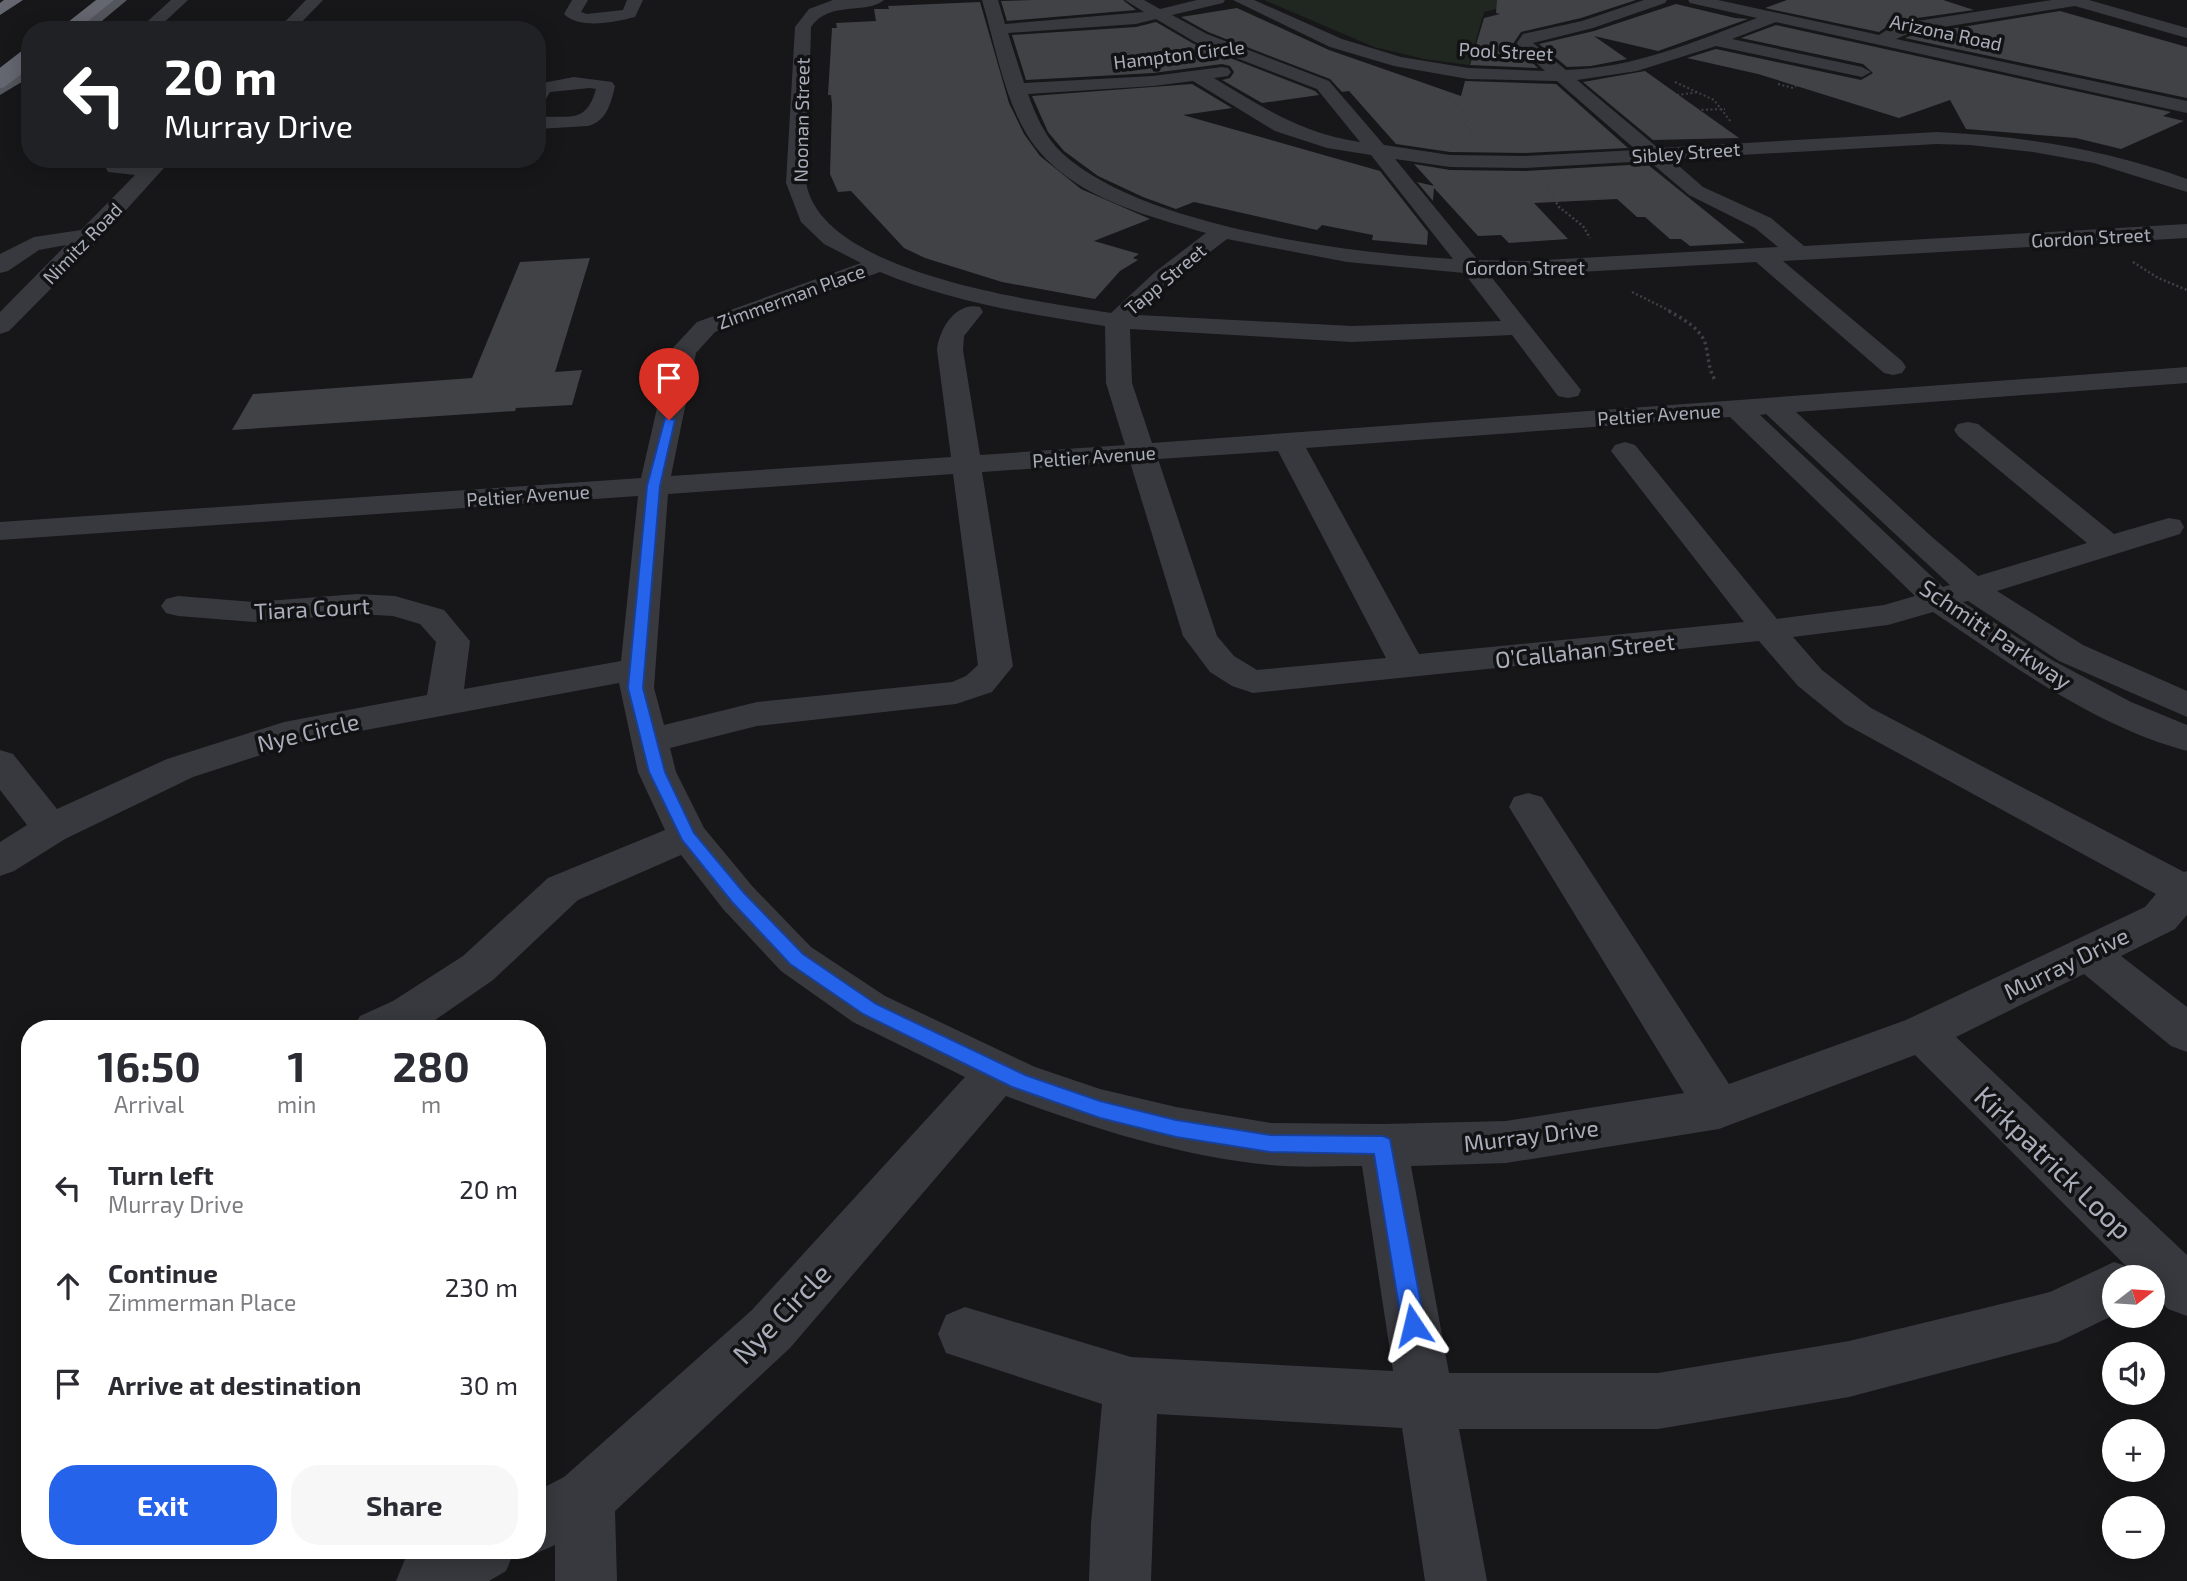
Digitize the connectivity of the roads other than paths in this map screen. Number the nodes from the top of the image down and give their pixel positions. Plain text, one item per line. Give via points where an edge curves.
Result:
1 (15, 0) edge
2 (106, 0) edge
3 (119, 0) edge
4 (180, 0) edge
5 (315, 0) edge
6 (580, 0) edge
7 (635, 0) edge
8 (876, 0) edge
9 (990, 0) edge
10 (1133, 0) edge
11 (1217, 0) edge
12 (1241, 0) edge
13 (1659, 0) edge
14 (1696, 0) edge
15 (2073, 0) edge
16 (0, 10) edge
17 (1158, 15) junction
18 (1772, 18) junction
19 (78, 21) edge
20 (92, 21) edge
21 (156, 21) edge
22 (294, 21) edge
23 (1000, 29) junction
24 (2187, 33) edge
25 (1712, 40) junction
26 (1883, 40) junction
27 (1343, 44) junction
28 (1920, 48) junction
29 (1316, 51) dead end
30 (1290, 58) dead end
31 (21, 63) edge
32 (1263, 64) junction
33 (1874, 67) junction
34 (21, 69) edge
35 (0, 73) edge
36 (21, 74) edge
37 (1559, 74) junction
38 (1197, 76) junction
39 (0, 79) edge
40 (1833, 85) dead end
41 (546, 87) edge
42 (1019, 89) junction
43 (0, 90) edge
44 (2187, 107) edge
45 (546, 122) edge
46 (1380, 153) junction
47 (1654, 154) junction
48 (154, 168) edge
49 (2187, 186) edge
50 (2187, 231) edge
51 (1222, 232) junction
52 (91, 235) junction
53 (1799, 253) junction
54 (1762, 255) junction
55 (880, 264) junction
56 (0, 266) edge
57 (1471, 268) junction
58 (9, 307) edge
59 (971, 312) dead end
60 (1117, 321) junction
61 (0, 326) edge
62 (1519, 327) junction
63 (1893, 367) dead end
64 (2187, 375) edge
65 (1569, 390) dead end
66 (1773, 406) junction
67 (1737, 408) junction
68 (1968, 430) dead end
69 (1287, 440) junction
70 (1625, 451) dead end
71 (1143, 452) junction
72 (967, 464) junction
73 (654, 486) junction
74 (2169, 527) dead end
75 (0, 531) edge
76 (2110, 546) junction
77 (1972, 589) junction
78 (1938, 600) junction
79 (178, 607) dead end
80 (1768, 630) junction
81 (1409, 668) junction
82 (637, 669) junction
83 (444, 704) junction
84 (2187, 705) edge
85 (2187, 739) edge
86 (649, 741) junction
87 (0, 763) edge
88 (1528, 807) dead end
89 (51, 829) junction
90 (688, 836) junction
91 (0, 861) edge
92 (2186, 889) edge
93 (2086, 952) junction
94 (396, 1020) edge
95 (2187, 1032) edge
96 (1922, 1033) junction
97 (998, 1072) junction
98 (1719, 1108) junction
99 (1383, 1145) junction
100 (2133, 1265) edge
101 (2102, 1298) edge
102 (965, 1334) dead end
103 (1132, 1385) junction
104 (1427, 1401) junction
105 (561, 1511) edge
106 (468, 1559) edge
107 (427, 1581) edge
108 (586, 1581) edge
109 (1120, 1581) edge
110 (1457, 1581) edge

1 - 16 highway
2 - 19 highway
3 - 20 main road
4 - 21 street
5 - 22 street
6 - 7 street via 572,14 586,19 629,14
8 - 55 street, Noonan Street via 834,5 806,19 796,183 809,217 832,239
9 - 23 street, Gordon Street
10 - 17 street
11 - 17 street
12 - 27 street, Pool Street
13 - 37 street via 1526,41 1526,46
14 - 18 street, Arizona Road
15 - 24 street
15 - 26 street via 1911,27
17 - 23 street
17 - 32 street
18 - 25 street, Pool Street
18 - 26 street, Arizona Road
23 - 42 street, Gordon Street
25 - 33 street
25 - 37 street, Pool Street via 1635,66
26 - 28 street, Arizona Road
27 - 29 street
27 - 37 street, Pool Street via 1377,56 1463,72
28 - 33 street
28 - 44 street, Arizona Road
30 - 32 street, Hampton Circle
31 - 39 highway, bridge
32 - 38 street, Hampton Circle
32 - 46 street via 1323,85
33 - 40 street
34 - 35 main road
36 - 43 main road
37 - 47 street
38 - 42 street, Hampton Circle
38 - 46 street, Sibley Street via 1282,127
41 - 45 street via 607,86 600,109 588,120
42 - 51 street, Gordon Street via 1035,133 1054,156 1084,178 1122,199
46 - 47 street, Sibley Street via 1450,161 1525,162
46 - 57 street
47 - 49 street, Sibley Street via 1986,139 2099,157
47 - 53 street via 1696,191 1763,223
48 - 52 street, Nimitz Road
50 - 53 street, Gordon Street
51 - 57 street, Gordon Street via 1334,254
51 - 60 street, Tapp Street via 1163,277
52 - 56 street via 43,241 15,251
52 - 58 street, Nimitz Road
53 - 54 street, Gordon Street
54 - 57 street, Gordon Street via 1605,266
54 - 63 street
55 - 60 street, Noonan Street via 929,284 992,301
55 - 73 street, Zimmerman Place via 706,327 683,351
57 - 62 street
58 - 61 street, Nimitz Road
59 - 72 street via 951,335 950,350
60 - 62 street, Noonan Street via 1352,334
60 - 71 street, Tapp Street via 1119,383
62 - 65 street
64 - 66 street, Peltier Avenue
66 - 67 street, Peltier Avenue
66 - 77 street, Schmitt Parkway
67 - 69 street, Peltier Avenue
67 - 78 street, Schmitt Parkway
68 - 76 street
69 - 71 street, Peltier Avenue
69 - 81 street
70 - 80 street
71 - 72 street, Peltier Avenue
71 - 81 street, O’Callahan Street via 1200,636 1209,654 1228,671 1253,682
72 - 73 street, Peltier Avenue
72 - 86 street via 996,666 988,679 956,693 757,714
73 - 75 street, Peltier Avenue
73 - 82 street, Murray Drive
74 - 76 street, O’Callahan Street
76 - 77 street, O’Callahan Street
77 - 78 street, O’Callahan Street
77 - 84 street, Schmitt Parkway via 2071,653
78 - 80 street, O’Callahan Street via 1888,615
78 - 85 street, Schmitt Parkway via 2040,668 2118,710
79 - 83 street, Tiara Court via 254,612 356,604 395,606 432,617 453,641
80 - 81 street, O’Callahan Street
80 - 92 street via 1810,678 1858,716
82 - 83 street, Nye Circle
82 - 86 street, Murray Drive via 636,688
83 - 89 street, Nye Circle via 297,731 180,768
86 - 90 street, Murray Drive via 657,772
87 - 89 street
88 - 98 street
89 - 91 street, Nye Circle
90 - 94 street via 563,889 478,968
90 - 97 street, Murray Drive via 796,959 869,1009
92 - 93 street, Murray Drive via 2160,918
93 - 95 street
93 - 96 street, Murray Drive
96 - 98 street, Murray Drive
96 - 100 street, Kirkpatrick Loop
97 - 99 street, Murray Drive via 1100,1110 1176,1128 1270,1144
97 - 105 street, Nye Circle via 771,1329
98 - 99 street, Murray Drive via 1506,1142
99 - 104 street
101 - 104 street via 2058,1316 1849,1369 1658,1401
102 - 103 street
103 - 104 street
103 - 109 street
104 - 110 street
105 - 108 street
106 - 107 street

